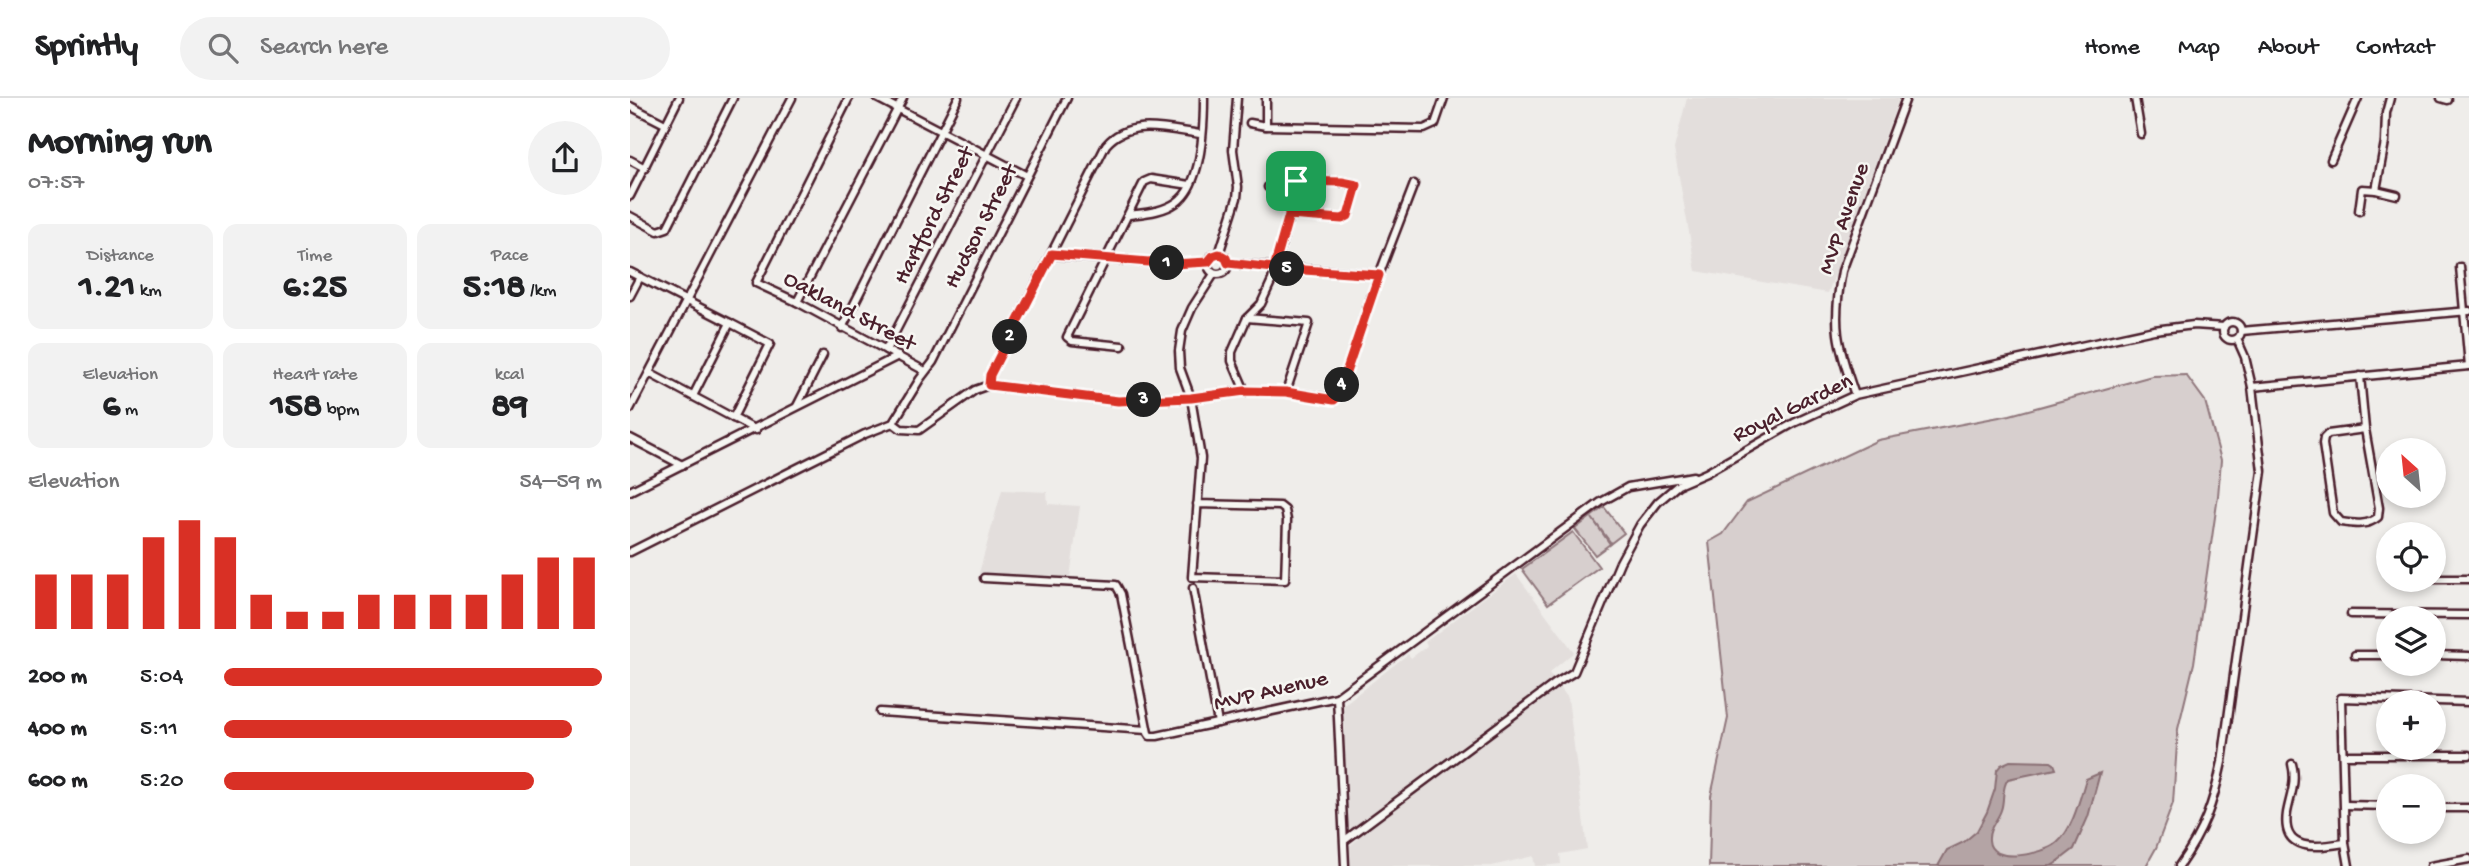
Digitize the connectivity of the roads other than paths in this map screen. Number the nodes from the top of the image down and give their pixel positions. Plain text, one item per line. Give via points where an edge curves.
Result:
1 (679, 98) edge
2 (733, 98) edge
3 (792, 98) edge
4 (849, 98) edge
5 (877, 98) edge
6 (903, 98) edge
7 (958, 98) edge
8 (1016, 98) edge
9 (1067, 98) edge
10 (1204, 98) edge
11 (1237, 98) edge
12 (1266, 98) edge
13 (1444, 98) edge
14 (1906, 98) edge
15 (2135, 98) edge
16 (2358, 98) edge
17 (2390, 98) edge
18 (630, 106) edge
19 (898, 108) junction
20 (1250, 123) dead end
21 (665, 124) junction
22 (1266, 125) junction
23 (941, 130) junction
24 (1201, 134) junction
25 (2141, 134) dead end
26 (986, 155) junction
27 (630, 160) edge
28 (2331, 160) dead end
29 (645, 168) junction
30 (1027, 176) junction
31 (1414, 184) dead end
32 (1190, 185) junction
33 (1268, 187) dead end
34 (1287, 189) junction
35 (2376, 190) junction
36 (2397, 195) dead end
37 (630, 196) edge
38 (2359, 211) dead end
39 (1129, 215) junction
40 (1289, 215) junction
41 (630, 216) edge
42 (1052, 254) junction
43 (1219, 254) junction
44 (1107, 258) junction
45 (1208, 262) junction
46 (1228, 263) junction
47 (2460, 267) dead end
48 (1274, 268) junction
49 (630, 272) edge
50 (1214, 274) junction
51 (1379, 275) junction
52 (640, 277) junction
53 (630, 296) edge
54 (686, 302) junction
55 (797, 302) junction
56 (2467, 312) edge
57 (1247, 318) junction
58 (730, 323) junction
59 (2224, 327) junction
60 (842, 328) junction
61 (2241, 331) junction
62 (2237, 339) junction
63 (1122, 346) dead end
64 (886, 350) junction
65 (823, 355) dead end
66 (898, 356) junction
67 (2469, 366) edge
68 (925, 371) junction
69 (649, 373) junction
70 (2360, 376) junction
71 (989, 385) junction
72 (2252, 387) junction
73 (1245, 391) junction
74 (1286, 392) junction
75 (1855, 395) junction
76 (692, 396) junction
77 (1191, 398) junction
78 (796, 408) junction
79 (630, 409) edge
80 (733, 418) junction
81 (893, 423) junction
82 (2365, 429) junction
83 (756, 430) junction
84 (630, 438) edge
85 (682, 465) junction
86 (1706, 473) junction
87 (630, 491) edge
88 (1198, 504) junction
89 (630, 552) edge
90 (984, 578) dead end
91 (2446, 579) edge
92 (2469, 579) edge
93 (1193, 588) dead end
94 (2351, 614) dead end
95 (2469, 615) edge
96 (2356, 654) dead end
97 (2376, 655) edge
98 (2446, 656) edge
99 (2469, 656) edge
100 (1337, 698) junction
101 (2469, 702) edge
102 (880, 712) dead end
103 (1218, 723) junction
104 (1147, 730) junction
105 (2344, 755) junction
106 (2469, 755) edge
107 (2292, 764) dead end
108 (2346, 805) junction
109 (2376, 806) edge
110 (2446, 808) edge
111 (2469, 808) edge
112 (1345, 840) junction
113 (2345, 843) junction
114 (2469, 859) edge
115 (1345, 866) edge
116 (2179, 866) edge
117 (2349, 866) edge
118 (2431, 866) edge

1 - 21 street
2 - 41 street via 667,228 658,231
3 - 54 street
4 - 55 street, Oakland Street via 756,283
5 - 19 street
6 - 19 street
7 - 23 street
8 - 26 street, Hartford Street
9 - 30 street, Hudson Street
10 - 24 street
11 - 43 street via 1233,150 1237,198
12 - 22 street
13 - 22 street via 1435,124 1424,130
14 - 75 street, MVP Avenue via 1842,271 1836,301 1839,351
15 - 25 street
16 - 28 street
17 - 35 street
18 - 21 street
19 - 23 street
19 - 55 street
20 - 22 street
21 - 29 street
23 - 26 street
23 - 60 street
24 - 32 street via 1199,160
24 - 42 street via 1142,127 1116,135 1106,145
26 - 30 street
26 - 64 street, Hartford Street
27 - 29 street
29 - 37 street
30 - 68 street, Hudson Street
31 - 51 street
32 - 39 street via 1173,205
32 - 39 street via 1147,180
33 - 34 street
34 - 40 street
34 - 40 street via 1296,181 1358,183 1348,216 1342,219
35 - 36 street
35 - 38 street via 2362,189
39 - 44 street
40 - 48 street
42 - 44 street
42 - 71 street
43 - 45 street
43 - 46 street
44 - 45 street
44 - 63 street via 1068,340
45 - 50 street
46 - 48 street
46 - 50 street via 1224,272
47 - 56 street
48 - 51 street
48 - 57 street via 1261,304
49 - 52 street
50 - 77 street via 1182,331 1180,368
51 - 74 street via 1338,396 1328,400
52 - 53 street
52 - 54 street
54 - 58 street
54 - 69 street
55 - 60 street, Oakland Street
56 - 61 street
56 - 67 street
57 - 73 street via 1231,357
57 - 74 street via 1309,323
58 - 76 street
58 - 80 street via 770,344
59 - 61 street via 2232,322
59 - 62 street via 2227,339
59 - 75 street, Royal Garden via 2154,330
60 - 64 street, Oakland Street
61 - 62 street
62 - 72 street
64 - 66 street, Oakland Street
65 - 78 street
66 - 68 street, Oakland Street
66 - 78 street
67 - 70 street
68 - 81 street, Hudson Street
69 - 76 street
69 - 79 street
70 - 72 street
70 - 82 street
71 - 77 street via 1118,401
71 - 81 street via 919,430 901,429
72 - 116 street via 2262,471 2222,762 2213,804
73 - 74 street
73 - 77 street
75 - 86 street, Royal Garden
76 - 80 street
77 - 88 street via 1201,458
78 - 83 street
80 - 83 street
81 - 89 street
82 - 82 street via 2324,438 2333,513 2341,522 2362,524 2378,517
83 - 85 street
84 - 85 street
85 - 87 street
86 - 100 street, MVP Avenue via 1628,487 1601,502
86 - 112 street, Royal Garden via 1678,485 1640,526 1574,672
88 - 88 street via 1280,506 1285,510 1285,580 1192,577
90 - 104 street via 1116,585
91 - 92 street
93 - 103 street
94 - 95 street
96 - 97 street
98 - 99 street
100 - 103 street, MVP Avenue
100 - 112 street
101 - 105 street via 2340,698
102 - 104 street
103 - 104 street, MVP Avenue via 1153,737
105 - 106 street
105 - 108 street
107 - 113 street via 2294,788 2287,813 2295,842 2303,846
108 - 109 street
108 - 113 street
110 - 111 street
112 - 115 street
113 - 117 street
114 - 118 street

